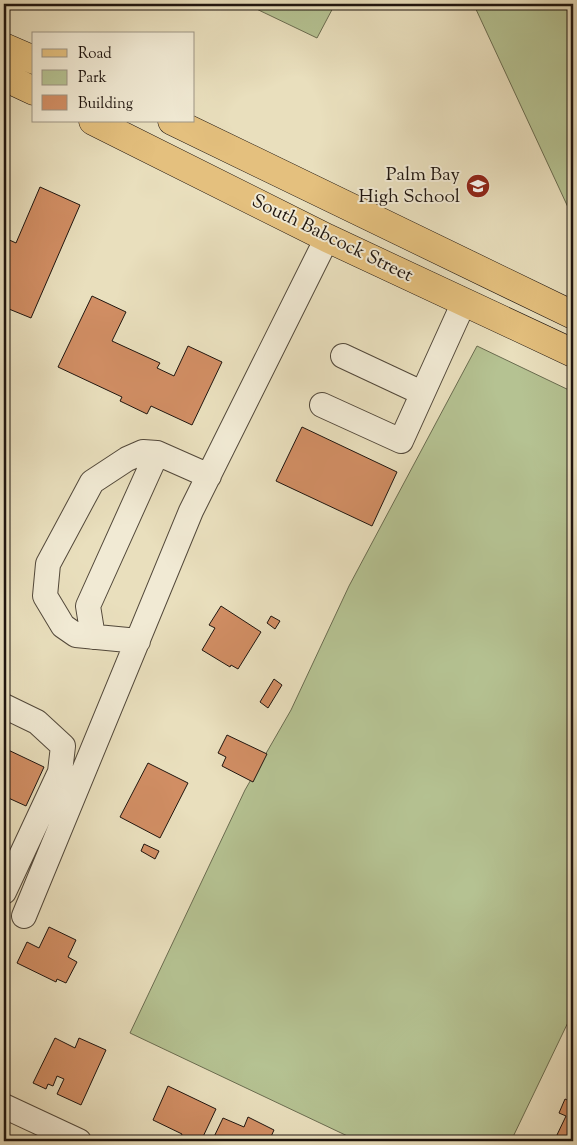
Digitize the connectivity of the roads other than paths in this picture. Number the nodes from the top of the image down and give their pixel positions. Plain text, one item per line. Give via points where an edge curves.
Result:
1 (4, 47) edge
2 (32, 59) edge
3 (4, 77) edge
4 (32, 91) edge
5 (95, 122) edge
6 (174, 122) edge
7 (326, 238) junction
8 (464, 302) junction
9 (573, 315) edge
10 (573, 353) edge
11 (343, 356) dead end
12 (422, 393) junction
13 (322, 405) dead end
14 (157, 453) junction
15 (209, 476) junction
16 (93, 637) junction
17 (138, 641) junction
18 (4, 706) edge
19 (4, 892) edge
20 (24, 916) dead end
21 (4, 1106) edge
22 (79, 1141) edge

1 - 2 main road
3 - 4 main road
5 - 7 main road, South Babcock Street
6 - 9 main road, South Babcock Street
7 - 8 main road, South Babcock Street
7 - 15 street
8 - 10 main road, South Babcock Street
8 - 12 street
11 - 12 street
12 - 13 street via 401,441
14 - 15 street
14 - 16 street via 88,606
14 - 16 street via 143,452 127,459 92,482 48,564 45,596 63,626 76,635
15 - 17 street
16 - 17 street
17 - 20 street
18 - 19 street via 37,722 62,746 60,772
21 - 22 street

